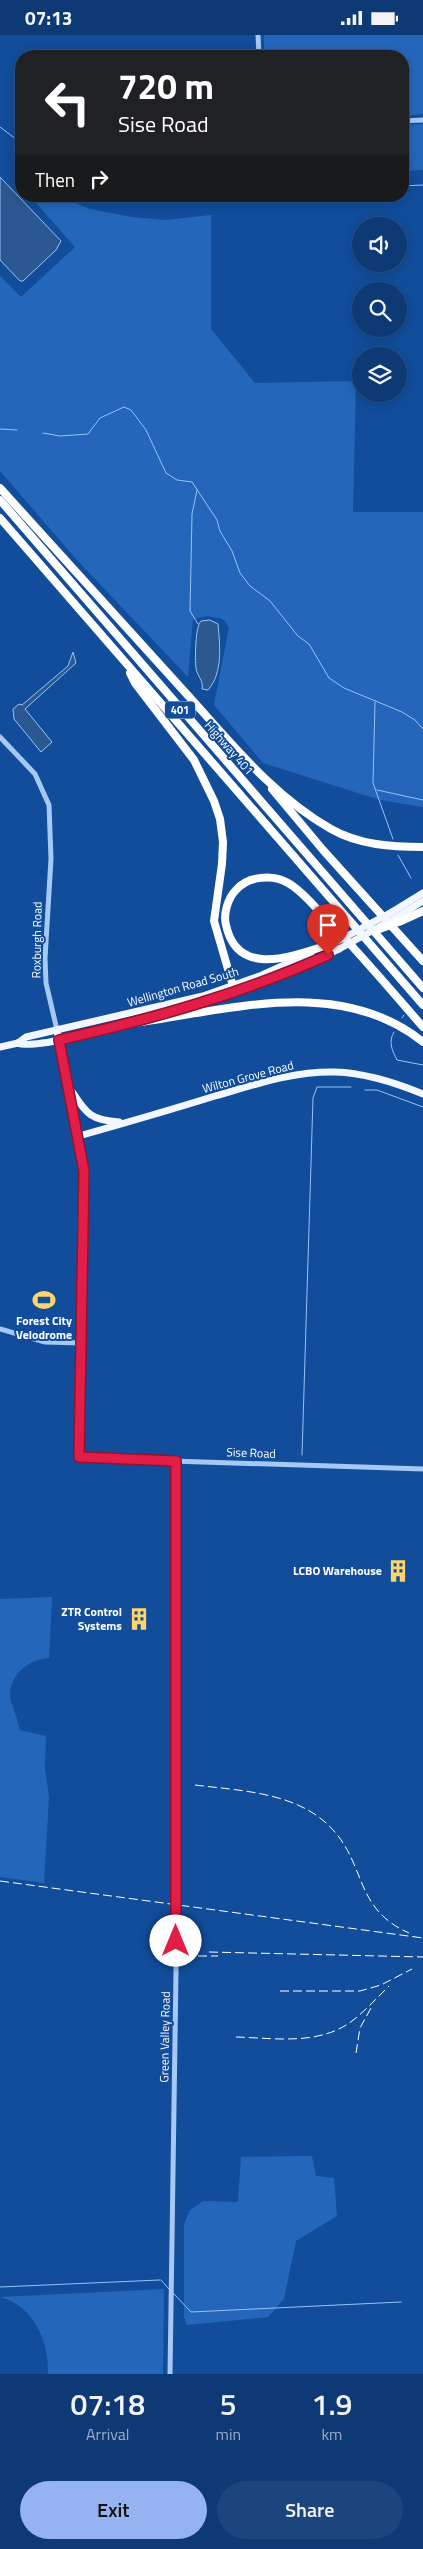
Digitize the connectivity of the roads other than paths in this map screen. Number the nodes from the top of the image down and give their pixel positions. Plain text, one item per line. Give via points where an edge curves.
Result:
1 (258, 35) edge
2 (259, 50) edge
3 (423, 120) edge
4 (409, 121) edge
5 (0, 488) edge
6 (0, 500) edge
7 (0, 518) edge
8 (126, 665) junction
9 (0, 737) edge
10 (252, 765) junction
11 (423, 847) edge
12 (423, 893) edge
13 (423, 901) edge
14 (423, 911) edge
15 (397, 917) junction
16 (376, 930) joint
17 (337, 946) junction
18 (423, 961) edge
19 (423, 988) edge
20 (234, 990) junction
21 (423, 1005) edge
22 (134, 1023) junction
23 (423, 1027) edge
24 (57, 1030) junction
25 (59, 1040) junction
26 (18, 1043) junction
27 (423, 1043) edge
28 (0, 1047) edge
29 (70, 1088) junction
30 (423, 1094) edge
31 (125, 1123) junction
32 (79, 1136) junction
33 (0, 1329) edge
34 (81, 1343) junction
35 (79, 1457) joint
36 (176, 1461) junction
37 (423, 1469) edge
38 (170, 2374) edge

1 - 2 street
3 - 4 street
5 - 10 highway
6 - 19 highway, Highway 401 / 401
7 - 8 highway, Highway 401 / 401
8 - 20 highway via 135,683 194,760 220,819 222,864 214,921
8 - 21 highway, Highway 401 / 401
9 - 24 street, Roxburgh Road via 35,774 49,805 51,859 46,983
10 - 11 highway via 303,812 333,830 353,839 377,844
10 - 18 highway
12 - 15 main road
13 - 15 main road
14 - 15 highway
15 - 16 highway, bridge
15 - 17 main road, Wellington Road South, bridge
16 - 17 main road, Wellington Road South, bridge
17 - 20 main road, Wellington Road South
17 - 23 highway via 282,958 254,959 232,944 225,921 228,902 236,890 262,878 277,878 290,883 334,926
20 - 22 main road
20 - 24 main road, Wellington Road South
22 - 25 main road
22 - 27 highway via 241,1006 305,1001 376,1014 409,1031
24 - 25 main road, Roxburgh Road
24 - 26 main road, Wellington Road South via 26,1037
25 - 26 main road via 27,1045
25 - 29 main road, Roxburgh Road
26 - 28 main road, Wellington Road South
29 - 31 main road via 93,1118
29 - 32 main road, Roxburgh Road
30 - 31 main road, Wilton Grove Road via 383,1078 335,1072 302,1074 268,1080
31 - 32 main road, Wilton Grove Road
32 - 34 street, Roxburgh Road via 84,1171
33 - 34 street via 45,1341
34 - 35 street, Roxburgh Road
35 - 36 street, Sise Road
36 - 37 street, Sise Road
36 - 38 street, Green Valley Road via 176,1905

